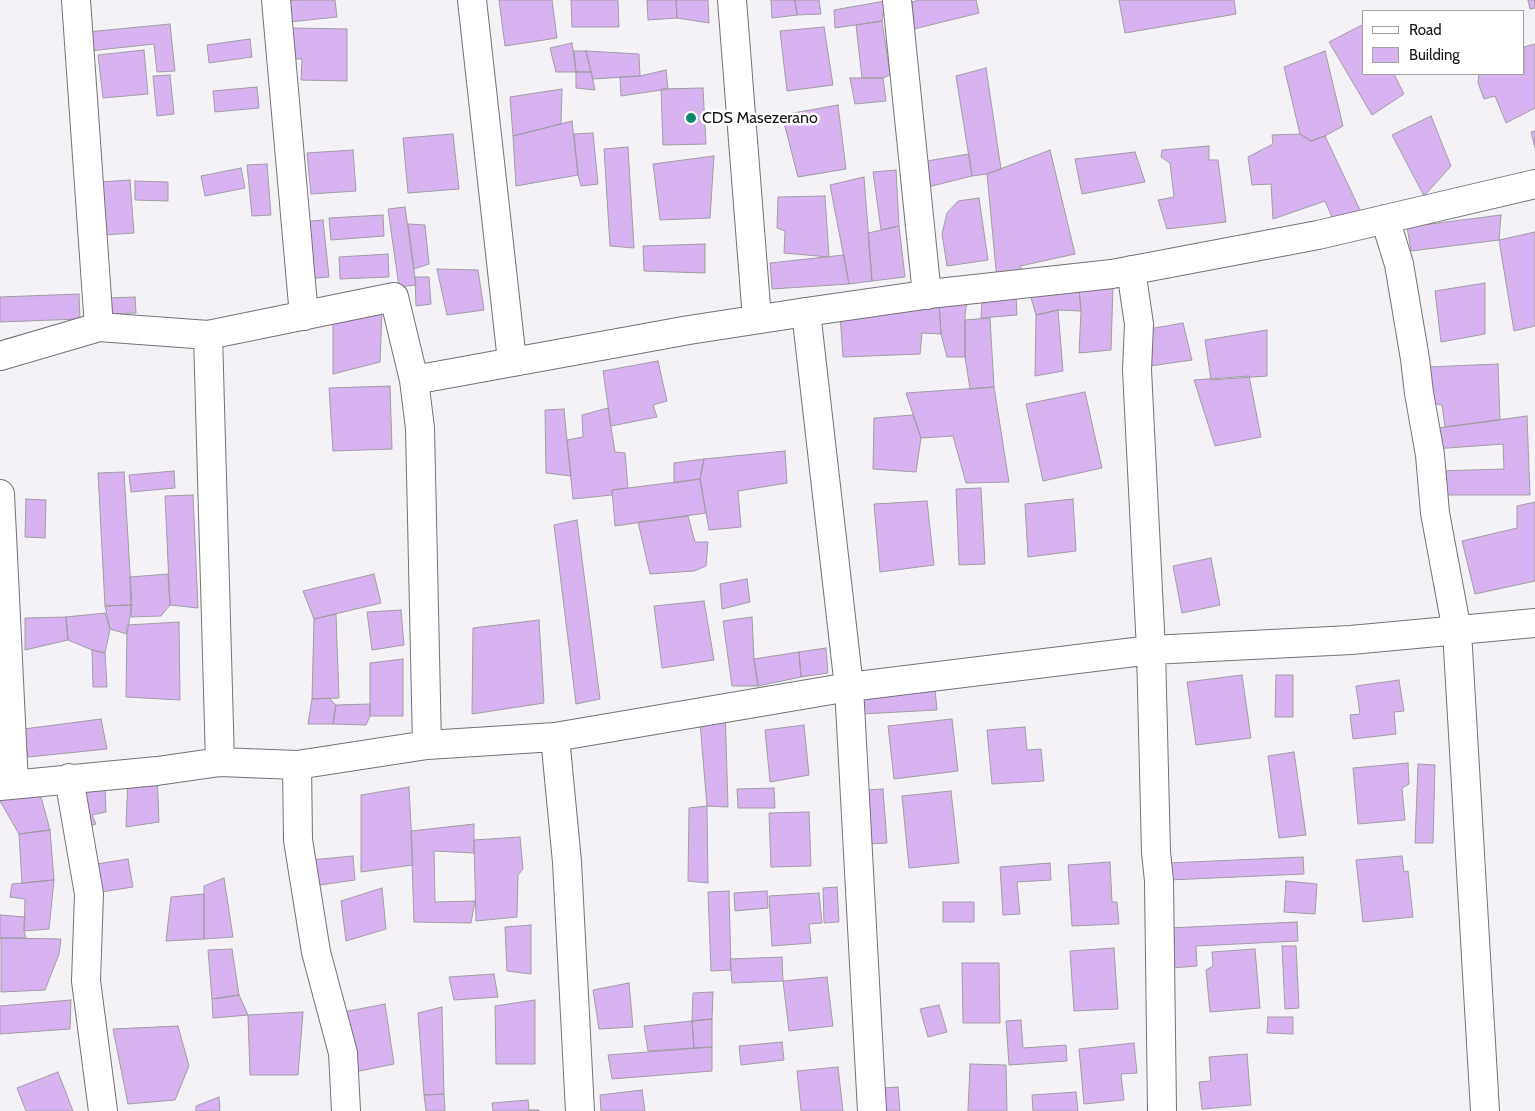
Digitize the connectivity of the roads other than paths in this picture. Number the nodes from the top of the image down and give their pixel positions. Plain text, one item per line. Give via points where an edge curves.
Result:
1 (76, 0) edge
2 (276, 0) edge
3 (472, 0) edge
4 (732, 0) edge
5 (897, 0) edge
6 (1535, 184) edge
7 (1385, 219) junction
8 (1131, 270) junction
9 (927, 295) junction
10 (806, 312) junction
11 (304, 316) junction
12 (756, 319) junction
13 (99, 327) junction
14 (208, 335) junction
15 (0, 356) edge
16 (512, 361) junction
17 (414, 380) junction
18 (0, 494) edge
19 (1535, 624) edge
20 (1457, 632) junction
21 (1151, 650) junction
22 (848, 687) junction
23 (555, 737) junction
24 (427, 745) junction
25 (220, 762) junction
26 (297, 765) junction
27 (69, 778) junction
28 (7, 785) edge
29 (103, 1111) edge
30 (346, 1111) edge
31 (580, 1111) edge
32 (872, 1111) edge
33 (1162, 1111) edge
34 (1485, 1111) edge

1 - 13 street
2 - 11 street
3 - 16 street
4 - 12 street
5 - 9 street
6 - 7 street
7 - 8 street
7 - 20 street via 1399,264 1430,455 1434,513
8 - 9 street
8 - 21 street via 1139,324 1136,370
9 - 10 street
10 - 12 street
10 - 22 street
11 - 14 street
11 - 17 street via 394,296
12 - 16 street
13 - 14 street
13 - 15 street
14 - 25 street
16 - 17 street
17 - 24 street via 420,428
18 - 28 street
19 - 20 street
20 - 21 street
20 - 34 street
21 - 22 street
21 - 33 street
22 - 23 street
22 - 32 street
23 - 24 street
23 - 31 street via 567,862
24 - 26 street
25 - 26 street
25 - 27 street
26 - 30 street via 298,840 316,952 343,1053
27 - 28 street
27 - 29 street via 89,894 86,981

